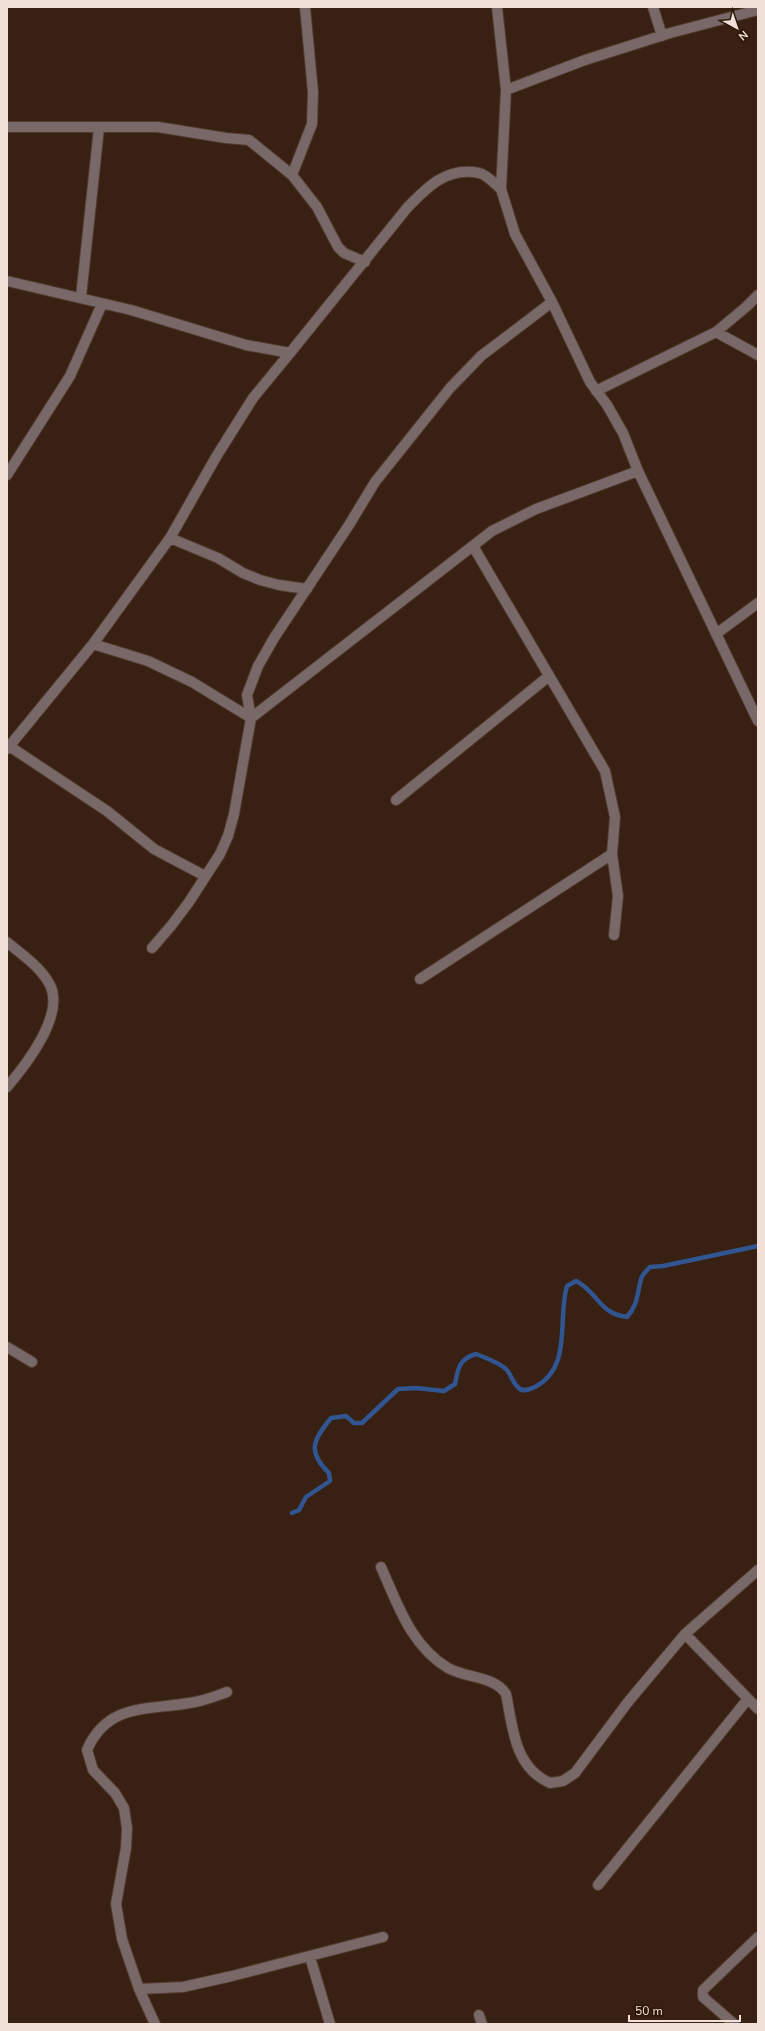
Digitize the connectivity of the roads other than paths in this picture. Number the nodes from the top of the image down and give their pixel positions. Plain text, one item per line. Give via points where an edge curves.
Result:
1 (305, 7) edge
2 (497, 7) edge
3 (653, 7) edge
4 (758, 10) edge
5 (662, 36) junction
6 (506, 90) junction
7 (7, 127) edge
8 (98, 128) junction
9 (292, 175) junction
10 (502, 189) junction
11 (365, 262) junction
12 (7, 281) edge
13 (758, 294) edge
14 (81, 297) junction
15 (552, 302) junction
16 (102, 304) junction
17 (716, 332) junction
18 (290, 353) junction
19 (758, 355) edge
20 (596, 391) junction
21 (638, 471) junction
22 (7, 475) edge
23 (170, 538) junction
24 (473, 546) junction
25 (307, 589) junction
26 (758, 603) edge
27 (716, 634) junction
28 (92, 644) junction
29 (549, 676) junction
30 (251, 718) junction
31 (758, 721) edge
32 (8, 748) edge
33 (396, 800) dead end
34 (612, 854) junction
35 (204, 876) junction
36 (614, 935) dead end
37 (7, 942) edge
38 (152, 948) dead end
39 (420, 979) dead end
40 (7, 1087) edge
41 (7, 1347) edge
42 (32, 1362) dead end
43 (380, 1567) dead end
44 (758, 1570) edge
45 (685, 1634) junction
46 (227, 1692) dead end
47 (747, 1700) junction
48 (758, 1709) edge
49 (598, 1885) dead end
50 (383, 1937) dead end
51 (758, 1937) edge
52 (310, 1957) junction
53 (139, 1989) junction
54 (155, 2024) edge
55 (330, 2024) edge
56 (734, 2024) edge

1 - 9 street via 313,92 312,124
2 - 6 street
3 - 5 street
4 - 5 street
5 - 6 street via 585,60
6 - 10 street
7 - 8 street
8 - 9 street via 158,126 249,140
8 - 14 street
9 - 11 street via 317,207 338,247 344,253
10 - 11 street via 480,173 461,173 440,178 426,187 407,208
10 - 15 street via 515,234
11 - 18 street
12 - 14 street
13 - 17 street
14 - 16 street
15 - 20 street
15 - 25 street via 481,356 450,388 375,482
16 - 18 street via 246,344
16 - 22 street via 70,376
17 - 19 street
17 - 20 street
18 - 23 street via 253,398
20 - 21 street via 623,433
21 - 24 street via 536,509 492,531
21 - 27 street
23 - 25 street via 218,558 260,580
23 - 28 street
24 - 29 street
24 - 30 street
25 - 30 street via 258,666 247,695
26 - 27 street
27 - 31 street
28 - 30 street via 148,661 192,682
28 - 32 street
29 - 33 street
29 - 34 street via 605,771 615,818
30 - 35 street via 228,836 220,854
32 - 35 street via 107,811 154,849
34 - 36 street via 618,896
34 - 39 street
35 - 38 street via 171,926
37 - 40 street via 37,967 50,985 55,1000 50,1020 28,1060
41 - 42 street
43 - 45 street via 418,1643 449,1668 503,1689 513,1734 523,1758 533,1773 550,1783 563,1781 575,1773 628,1702
44 - 45 street
45 - 47 street
46 - 53 street via 194,1702 142,1709 117,1716 104,1723 93,1736 87,1750 93,1770 115,1793 124,1808 126,1848 116,1904 122,1940
47 - 48 street
47 - 49 street
50 - 52 street
51 - 56 street via 702,1993
52 - 53 street via 183,1987
52 - 55 street
53 - 54 street

